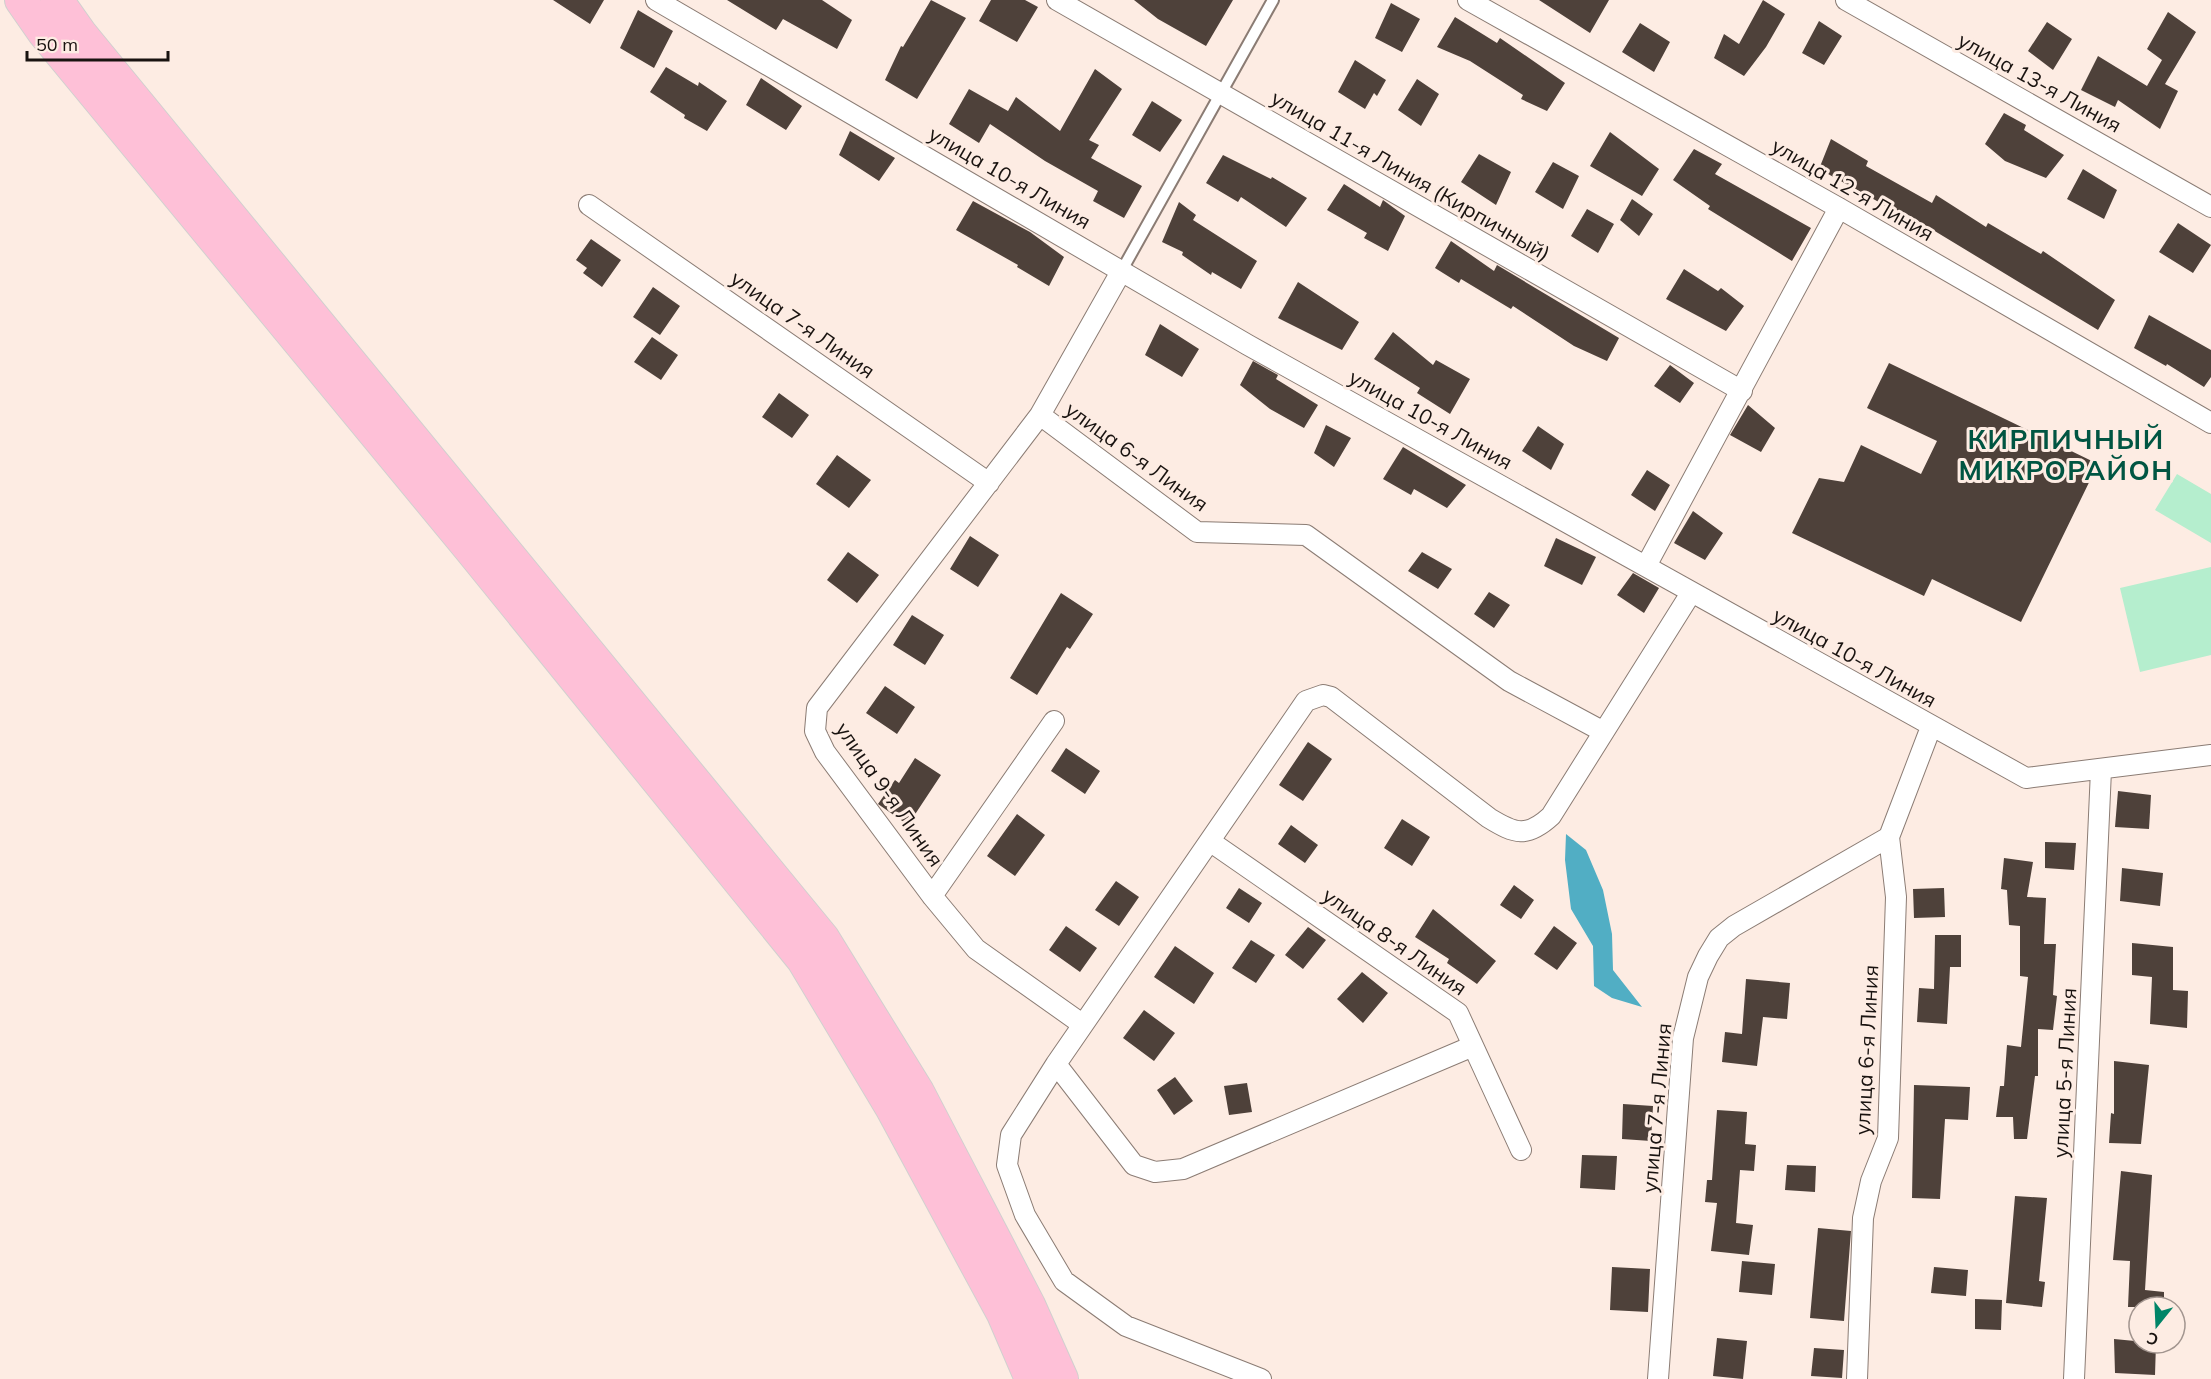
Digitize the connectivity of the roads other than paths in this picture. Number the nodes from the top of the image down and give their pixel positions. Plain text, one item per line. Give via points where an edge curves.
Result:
1 (21, 0) edge
2 (57, 0) edge
3 (656, 0) edge
4 (1057, 0) edge
5 (1273, 0) edge
6 (1468, 0) edge
7 (1846, 0) edge
8 (1221, 94) junction
9 (589, 205) dead end
10 (2211, 207) edge
11 (1839, 208) junction
12 (1122, 270) junction
13 (1742, 391) junction
14 (1040, 415) junction
15 (2211, 423) edge
16 (989, 483) junction
17 (1646, 566) junction
18 (1691, 593) junction
19 (1054, 721) dead end
20 (1931, 727) junction
21 (1602, 731) junction
22 (2211, 755) edge
23 (2101, 770) junction
24 (1889, 837) junction
25 (1211, 842) junction
26 (933, 896) junction
27 (1082, 1024) junction
28 (1473, 1046) junction
29 (1056, 1064) junction
30 (1521, 1150) dead end
31 (1031, 1379) edge
32 (1062, 1379) edge
33 (1261, 1379) edge
34 (1658, 1379) edge
35 (1857, 1379) edge
36 (2074, 1379) edge

1 - 31 main road via 44,33 803,960 891,1107 1003,1314
2 - 32 main road via 823,938 918,1092 1029,1305
3 - 12 street, улица 10-я Линия
4 - 8 street, улица 11-я Линия (Кирпичный)
5 - 8 lane
6 - 11 street, улица 12-я Линия
7 - 10 street, улица 13-я Линия
8 - 12 lane
8 - 13 street, улица 11-я Линия (Кирпичный)
9 - 16 street, улица 7-я Линия
11 - 13 street
11 - 15 street, улица 12-я Линия
12 - 14 street, улица 6-я Линия
12 - 17 street, улица 10-я Линия via 1248,345
13 - 17 street
14 - 16 street, улица 9-я Линия
14 - 21 street, улица 6-я Линия via 1197,532 1306,535 1509,681
16 - 26 street, улица 9-я Линия via 817,708 815,731 825,752
17 - 18 street, улица 10-я Линия
18 - 20 street, улица 10-я Линия
18 - 21 street
19 - 26 street
20 - 23 street, улица 10-я Линия via 2026,778
20 - 24 street, улица 6-я Линия
21 - 25 street via 1551,816 1539,827 1523,833 1489,818 1331,697 1314,697 1300,707
22 - 23 street, улица 10-я Линия
23 - 36 street, улица 5-я Линия
24 - 34 street, улица 7-я Линия via 1734,926 1719,938 1698,977 1683,1038
24 - 35 street, улица 6-я Линия via 1896,897 1888,1138 1871,1181 1863,1218
25 - 27 street
25 - 28 street, улица 8-я Линия via 1458,1013
26 - 27 street, улица 9-я Линия via 976,949
27 - 29 street
28 - 29 street via 1183,1169 1155,1172 1134,1165
28 - 30 street, улица 8-я Линия
29 - 33 street via 1011,1135 1007,1165 1025,1215 1064,1281 1126,1326

